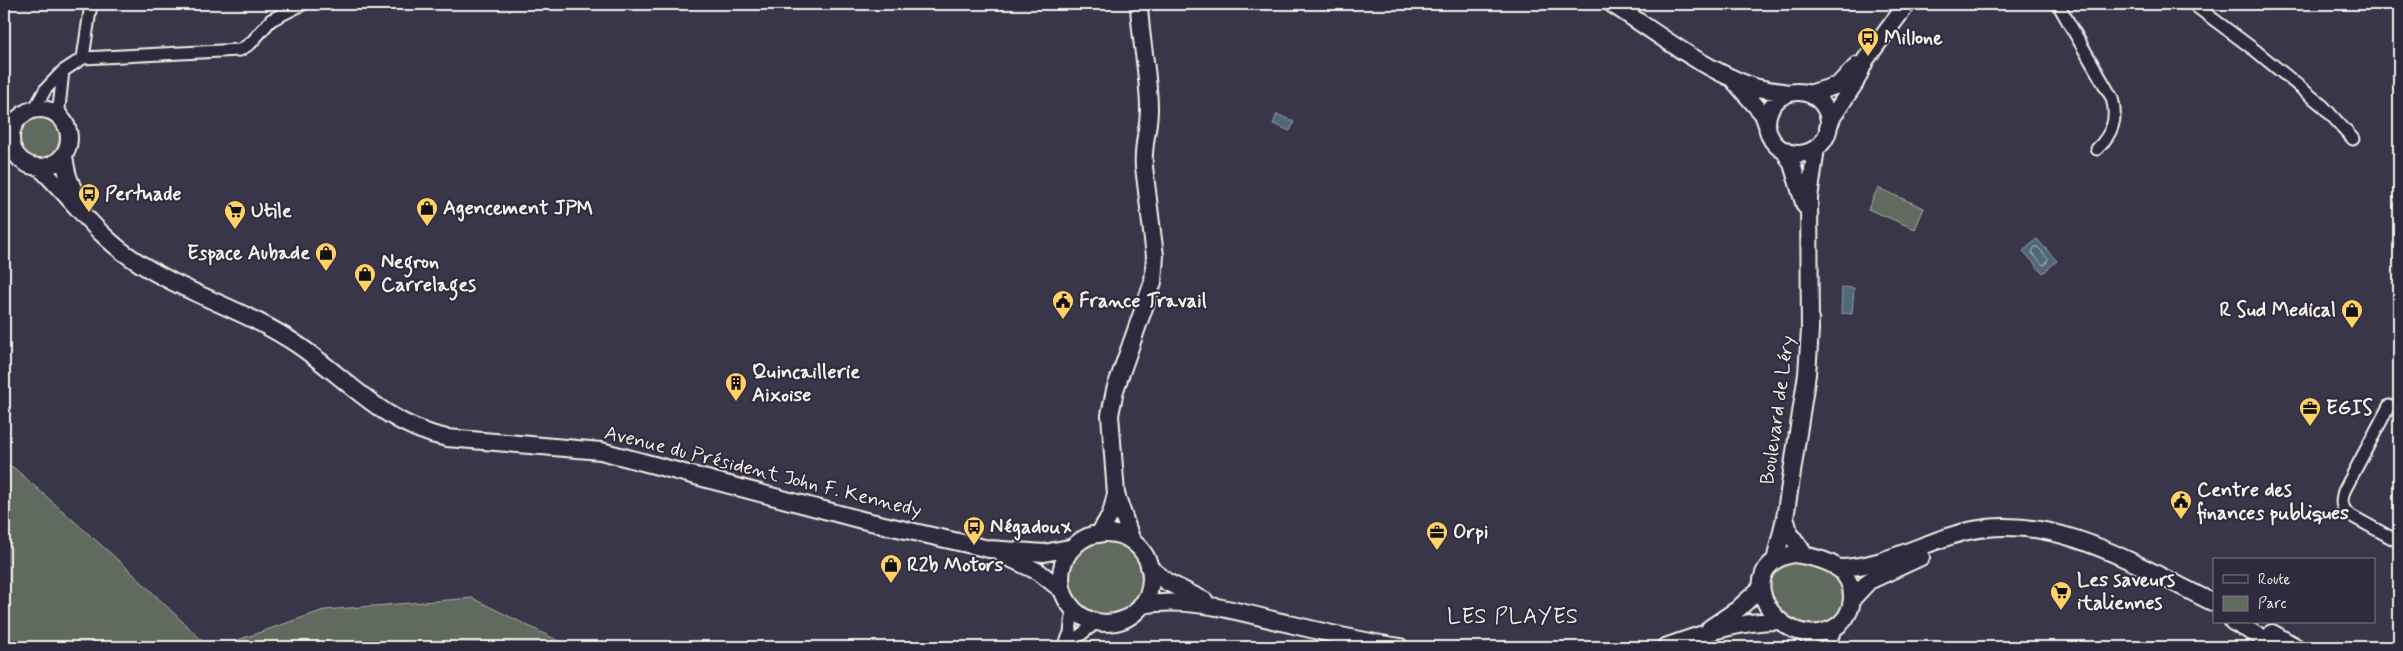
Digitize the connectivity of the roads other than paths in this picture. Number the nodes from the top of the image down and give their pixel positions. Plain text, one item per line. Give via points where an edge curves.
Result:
1 (91, 4) edge
2 (303, 4) edge
3 (1139, 4) edge
4 (1612, 4) edge
5 (1907, 4) edge
6 (2058, 4) edge
7 (2193, 4) edge
8 (83, 58) junction
9 (1866, 59) junction
10 (62, 72) junction
11 (1732, 78) junction
12 (1789, 93) junction
13 (1809, 94) junction
14 (34, 110) junction
15 (62, 119) junction
16 (1767, 125) junction
17 (9, 128) edge
18 (1828, 130) junction
19 (2354, 139) dead end
20 (1816, 148) junction
21 (2097, 149) dead end
22 (1784, 150) junction
23 (10, 152) edge
24 (64, 155) junction
25 (39, 167) junction
26 (1808, 216) junction
27 (104, 236) junction
28 (2389, 406) dead end
29 (1116, 494) junction
30 (1785, 518) junction
31 (1100, 534) junction
32 (1132, 541) junction
33 (2399, 542) edge
34 (1074, 546) junction
35 (989, 549) junction
36 (1806, 556) junction
37 (1775, 561) junction
38 (1149, 567) junction
39 (1838, 568) junction
40 (1761, 588) junction
41 (2175, 589) junction
42 (1063, 591) junction
43 (1853, 598) junction
44 (2213, 603) edge
45 (1141, 605) junction
46 (1216, 606) junction
47 (1073, 608) junction
48 (2213, 612) edge
49 (1778, 621) junction
50 (1097, 622) junction
51 (2237, 624) edge
52 (2257, 624) edge
53 (1836, 627) junction
54 (1802, 632) junction
55 (1698, 635) junction
56 (1064, 647) edge
57 (1400, 647) edge
58 (1664, 647) edge
59 (1813, 647) edge
60 (1829, 647) edge
61 (2280, 647) edge
62 (2296, 647) edge

1 - 8 street
2 - 8 street via 271,20 251,43 240,50
3 - 29 main road via 1139,30 1149,88 1143,155 1155,256 1153,282 1110,415
4 - 11 main road
5 - 9 main road
6 - 21 street via 2112,98 2116,112 2114,125
7 - 19 street via 2324,106
8 - 10 street
9 - 13 main road via 1838,85
9 - 18 main road
10 - 14 street via 45,90
10 - 15 street via 59,108
11 - 12 main road via 1754,87
11 - 16 main road via 1763,114
12 - 13 main road
12 - 16 main road via 1772,105
13 - 18 main road via 1827,112
14 - 15 main road via 49,110
14 - 17 main road via 22,115
15 - 24 main road via 69,135
16 - 22 main road via 1772,140
17 - 23 main road
18 - 20 main road
20 - 22 main road via 1800,154
20 - 26 main road, Boulevard de Léry
22 - 26 main road, Boulevard de Léry via 1792,164
23 - 25 main road
24 - 25 main road via 53,164
24 - 27 main road, Avenue du Président John F. Kennedy via 70,185
25 - 27 main road, Avenue du Président John F. Kennedy
26 - 30 main road, Boulevard de Léry via 1810,330 1807,374
27 - 35 main road, Avenue du Président John F. Kennedy via 155,272 297,344 389,416 427,434 601,451 862,520
28 - 33 street via 2341,500 2348,514
29 - 31 main road via 1111,514
29 - 32 main road
30 - 36 main road via 1790,534
30 - 37 main road, Boulevard de Léry
31 - 32 main road via 1116,534
31 - 34 main road
32 - 38 main road via 1145,556
34 - 35 main road, Avenue du Président John F. Kennedy via 1044,553
34 - 42 main road via 1064,563
35 - 42 main road, Avenue du Président John F. Kennedy via 1039,572
36 - 37 main road via 1794,554
36 - 39 main road
37 - 40 main road
38 - 45 main road via 1150,587
38 - 46 main road via 1168,582
39 - 41 main road via 1874,564 1969,530 2020,527 2044,529 2092,545
39 - 43 main road via 1847,578
40 - 49 main road via 1765,606
40 - 55 main road via 1738,610
41 - 43 main road via 2062,544 2039,538 1998,536 1972,540 1914,560 1869,581
41 - 44 main road
41 - 48 main road
42 - 47 main road
43 - 53 main road via 1848,615
45 - 46 main road via 1171,602
45 - 50 main road via 1123,619
46 - 57 main road via 1364,642
47 - 50 main road
47 - 56 street via 1070,633
49 - 54 main road
49 - 55 main road
50 - 56 street
51 - 61 main road
52 - 62 main road
53 - 54 main road via 1814,634
53 - 60 street
54 - 59 street
55 - 58 main road

